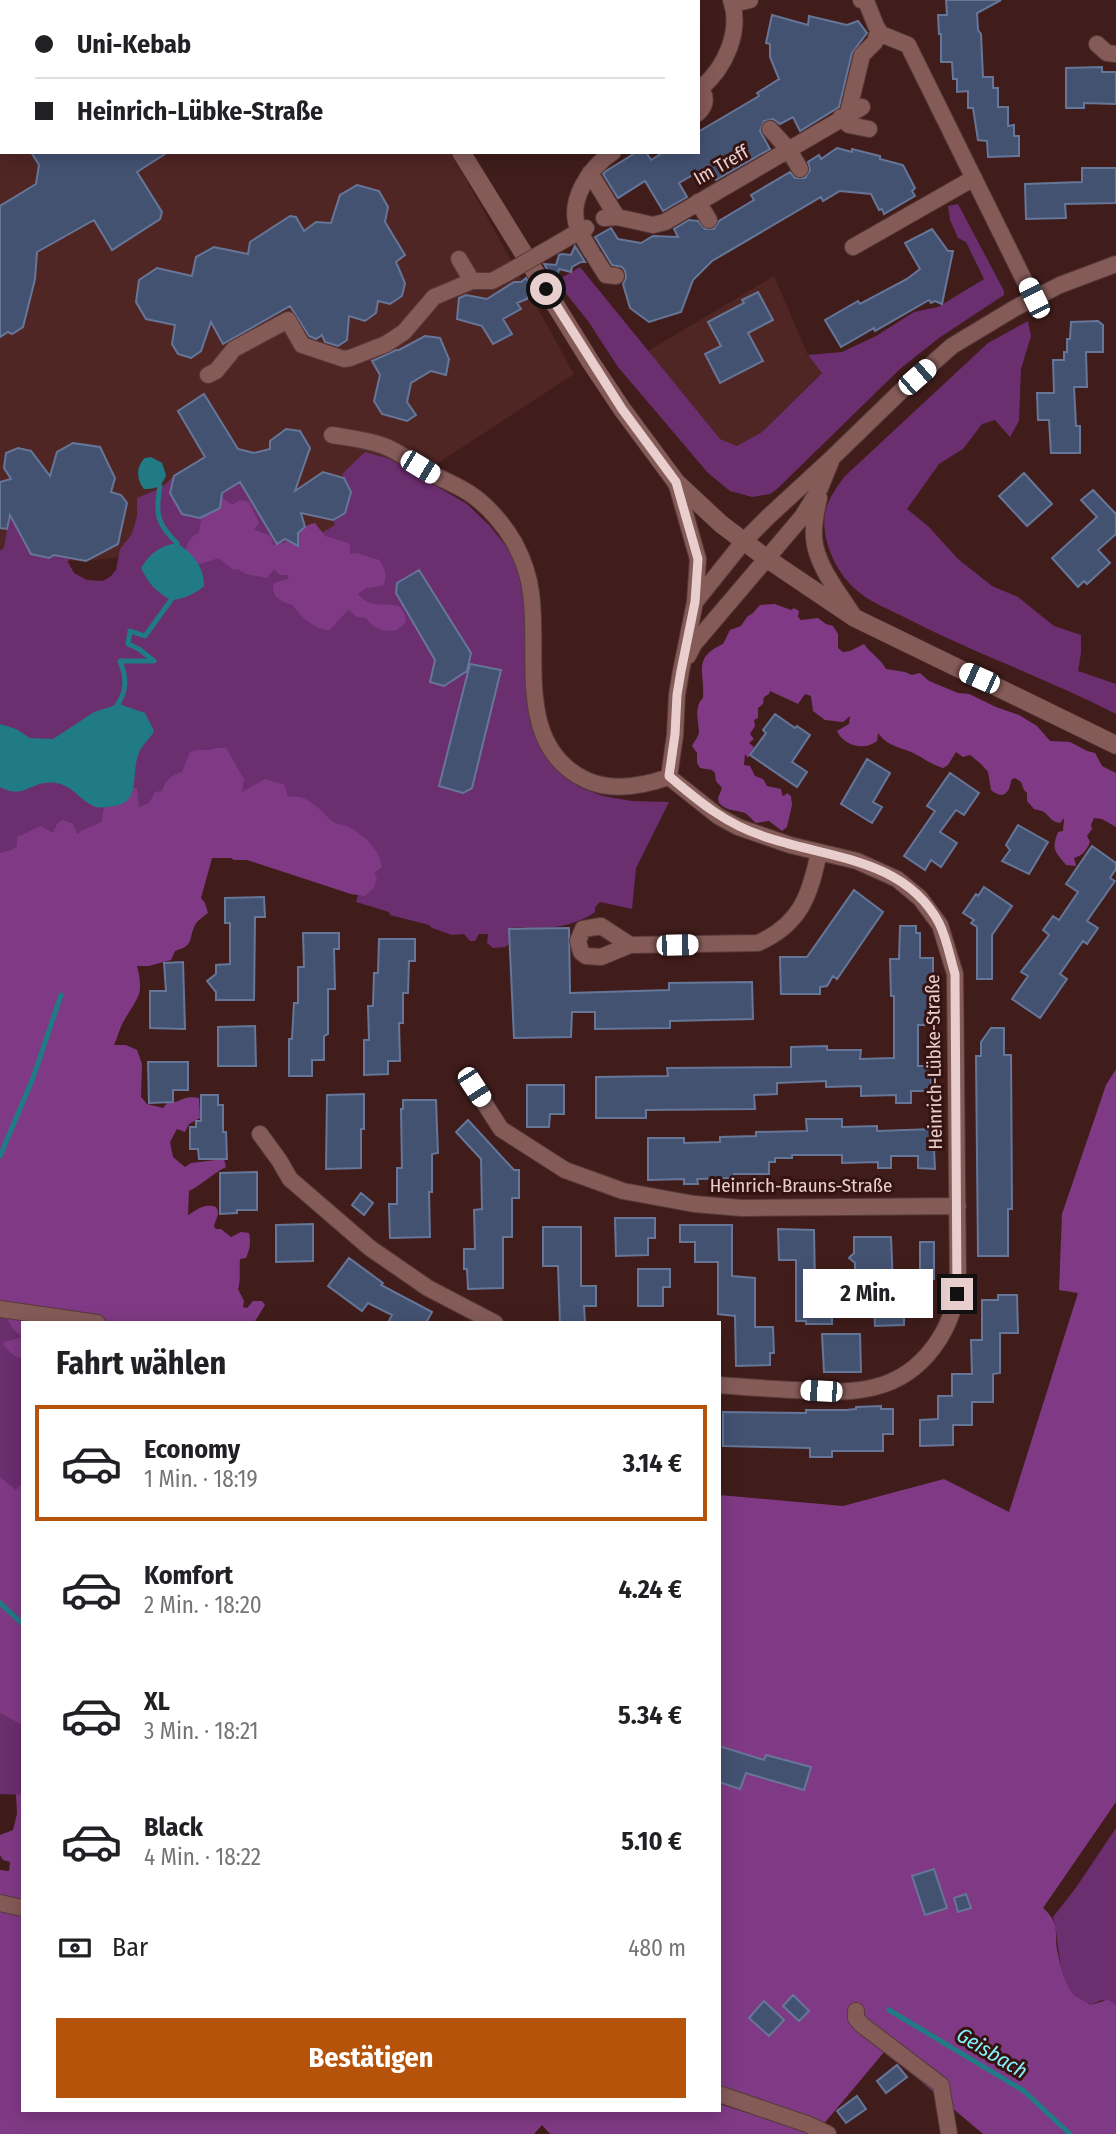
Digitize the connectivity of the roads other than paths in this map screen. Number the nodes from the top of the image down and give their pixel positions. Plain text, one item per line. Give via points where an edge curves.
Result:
1 (750, 0) edge
2 (861, 0) edge
3 (732, 2) edge
4 (878, 31) junction
5 (1097, 44) dead end
6 (1116, 54) edge
7 (700, 87) edge
8 (700, 111) edge
9 (850, 112) junction
10 (869, 129) dead end
11 (770, 130) dead end
12 (789, 150) junction
13 (462, 154) edge
14 (610, 154) edge
15 (800, 169) dead end
16 (590, 173) junction
17 (974, 178) junction
18 (698, 202) junction
19 (709, 220) dead end
20 (579, 232) junction
21 (853, 247) dead end
22 (459, 259) dead end
23 (1116, 264) edge
24 (616, 276) dead end
25 (472, 281) junction
26 (1034, 298) junction
27 (208, 374) dead end
28 (332, 435) dead end
29 (832, 458) junction
30 (676, 482) junction
31 (820, 488) junction
32 (744, 541) junction
33 (766, 558) junction
34 (695, 602) junction
35 (855, 618) junction
36 (681, 671) junction
37 (1116, 745) edge
38 (669, 776) junction
39 (819, 852) junction
40 (630, 945) dead end
41 (474, 1087) dead end
42 (260, 1134) dead end
43 (958, 1206) junction
44 (0, 1309) edge
45 (83, 1321) edge
46 (491, 1321) edge
47 (721, 1385) edge
48 (0, 1903) edge
49 (21, 1908) edge
50 (856, 2011) dead end
51 (721, 2095) edge
52 (828, 2134) edge
53 (949, 2134) edge

1 - 3 street
2 - 4 street via 866,1
3 - 7 street via 735,23 731,40 719,69
4 - 9 street via 875,42 862,55
4 - 17 street via 908,45
5 - 6 street via 1107,54
7 - 8 street via 705,105
9 - 10 street via 849,125
9 - 12 street, Im Treff
11 - 12 street
12 - 15 street
12 - 18 street, Im Treff
13 - 30 main road via 590,361
14 - 16 street
16 - 18 street, Im Treff via 610,214 653,225
16 - 20 street via 576,206 574,221
17 - 21 street
17 - 26 street
18 - 19 street
20 - 24 street via 606,275
20 - 25 street, bridge via 492,281
22 - 25 street
23 - 26 street
25 - 27 street via 434,297 404,332 386,344 350,358 302,345 288,320 234,349
26 - 29 street via 952,346
28 - 38 street via 384,446 471,494 509,536 531,590 539,724 568,769 596,784 621,786 649,784
29 - 31 street
29 - 32 street
30 - 32 main road
30 - 34 street via 698,559
31 - 33 street
31 - 35 street via 814,540 830,578
32 - 33 main road
32 - 34 street
33 - 35 main road
33 - 36 street via 694,644
34 - 36 street
35 - 37 main road
36 - 38 street
38 - 39 street, Heinrich-Lübke-Straße via 738,827
39 - 40 street via 801,908 771,937 758,943
39 - 43 street, Heinrich-Lübke-Straße via 857,861 897,879 920,898 940,925 955,974
41 - 43 street, Heinrich-Brauns-Straße via 501,1129 565,1170 623,1191 742,1208
42 - 46 street via 290,1179 361,1241 428,1288
43 - 47 street, Heinrich-Lübke-Straße via 957,1294 950,1319 935,1347 911,1369 888,1383 850,1391
44 - 45 street
48 - 49 street
50 - 53 street via 862,2025 941,2085
51 - 52 street

